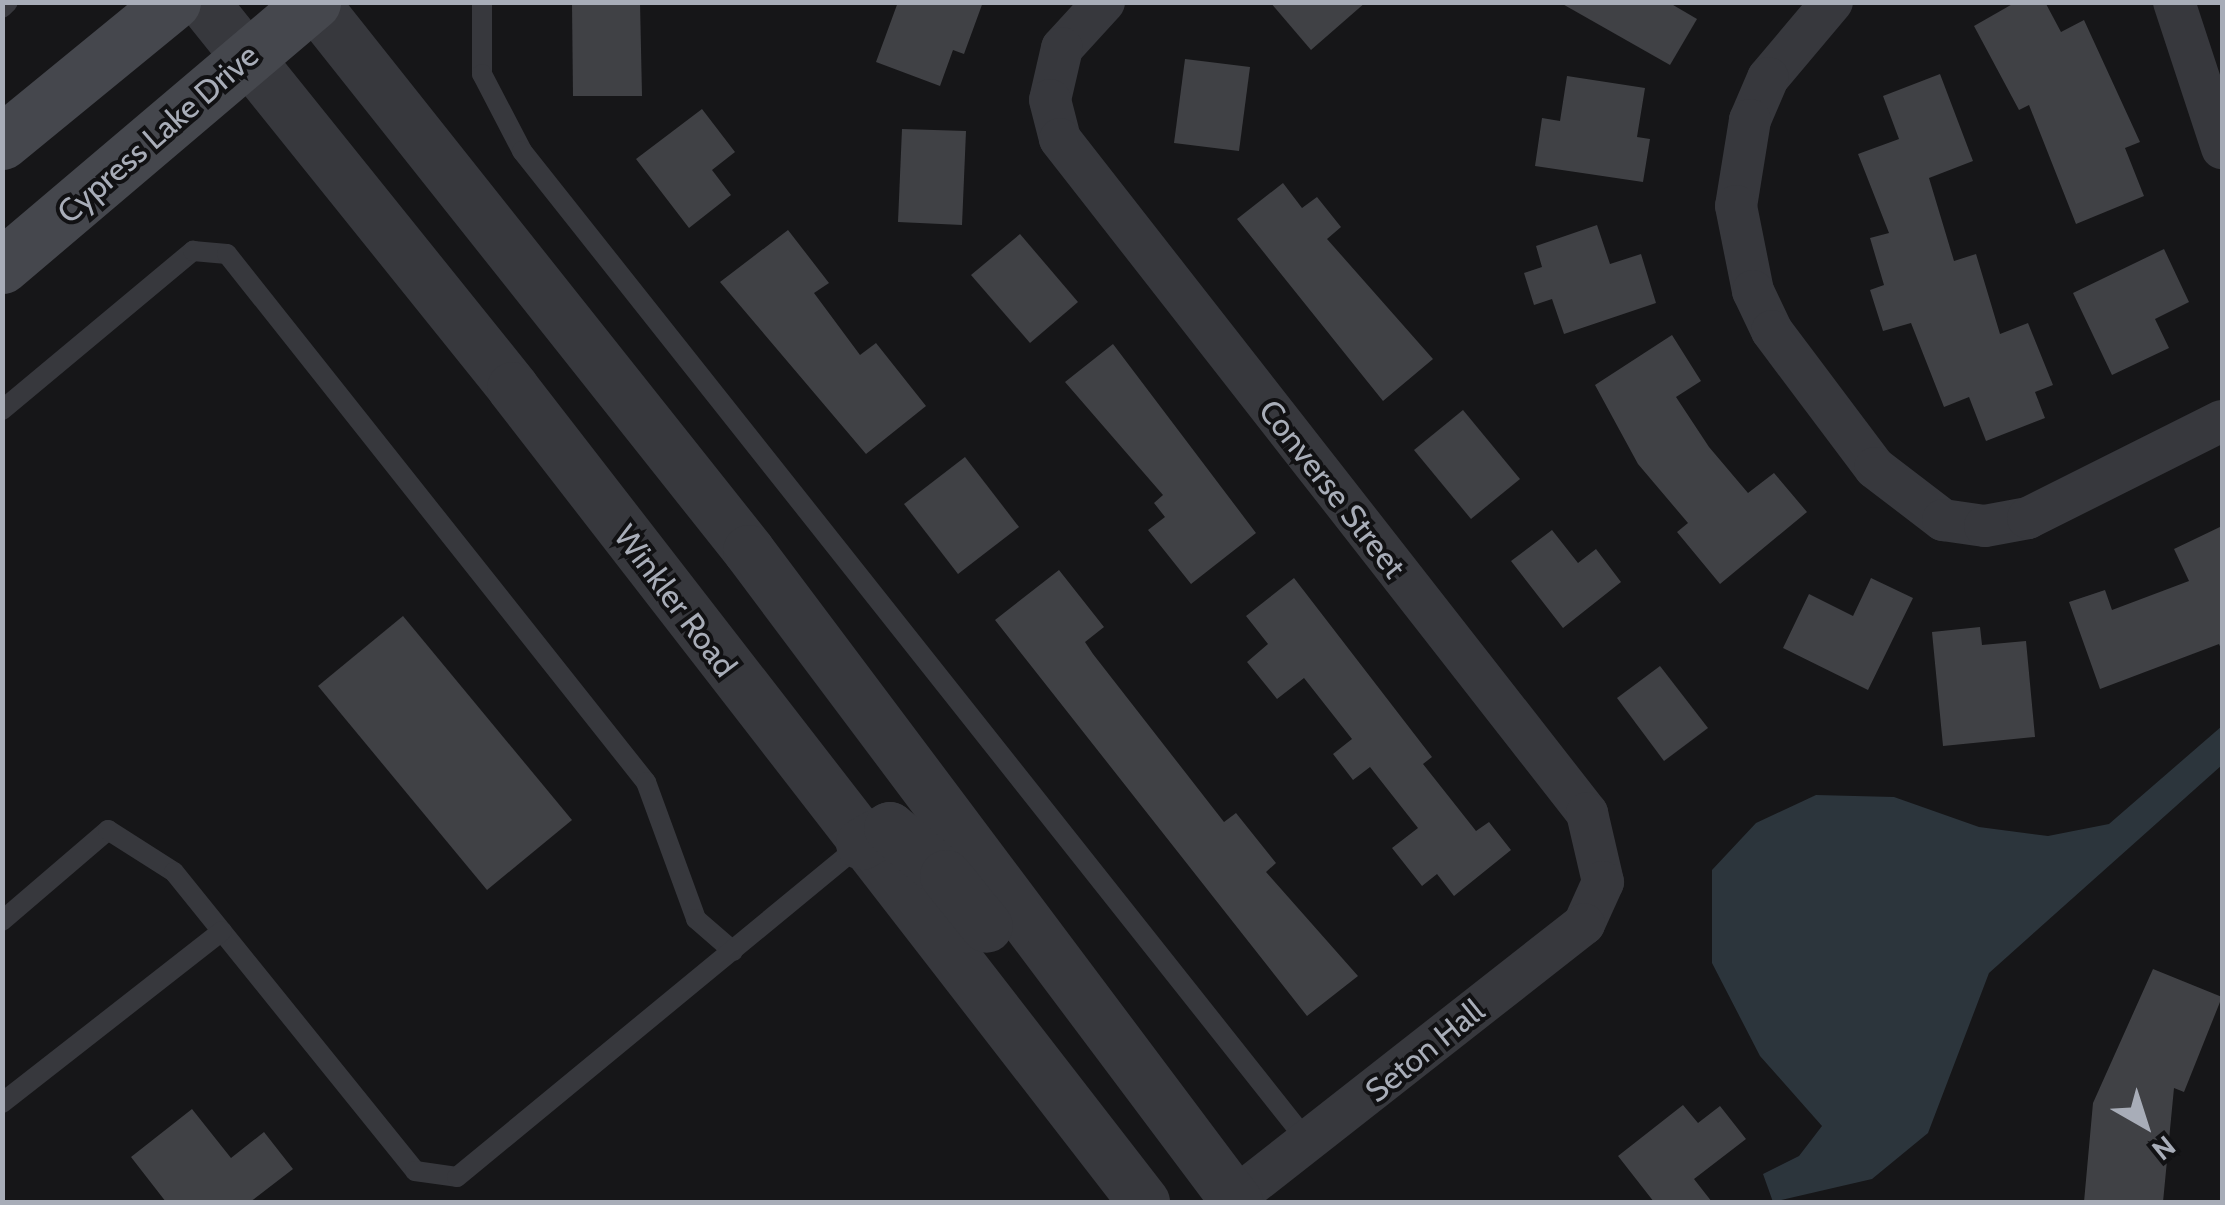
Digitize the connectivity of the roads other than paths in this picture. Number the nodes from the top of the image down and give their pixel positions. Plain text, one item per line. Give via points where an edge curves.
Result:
1 (8, 2) edge
2 (173, 2) edge
3 (203, 2) edge
4 (1104, 2) edge
5 (1832, 2) edge
6 (2174, 2) edge
7 (313, 3) edge
8 (481, 5) edge
9 (2, 8) edge
10 (247, 57) junction
11 (5, 136) edge
12 (2222, 148) edge
13 (2, 266) edge
14 (2, 410) edge
15 (2222, 421) edge
16 (862, 844) junction
17 (1603, 882) joint
18 (2, 921) edge
19 (222, 931) junction
20 (734, 950) junction
21 (1126, 1056) junction
22 (2, 1104) edge
23 (1308, 1142) junction
24 (1233, 1201) edge
25 (1144, 1202) edge

1 - 9 lane
2 - 11 main road
3 - 10 street, Winkler Road
4 - 17 street, Converse Street via 1062,48 1050,100 1060,139 1587,812
5 - 15 street via 1768,78 1750,120 1736,206 1749,278 1772,331 1876,468 1942,520 1985,526 2028,518
6 - 12 street
7 - 10 main road, Cypress Lake Drive
7 - 21 street via 749,551
8 - 23 lane via 482,74 522,152
10 - 13 main road, Cypress Lake Drive
10 - 16 street, Winkler Road via 513,388
14 - 20 lane via 193,252 228,254 646,782 696,919
16 - 20 lane
16 - 21 street via 890,828 916,846 1052,1004
16 - 25 street, Winkler Road
17 - 23 street, Seton Hall via 1584,924
18 - 19 lane via 108,830 174,872
19 - 20 lane via 416,1171 458,1176
19 - 22 lane
21 - 24 street
23 - 24 street, Seton Hall

